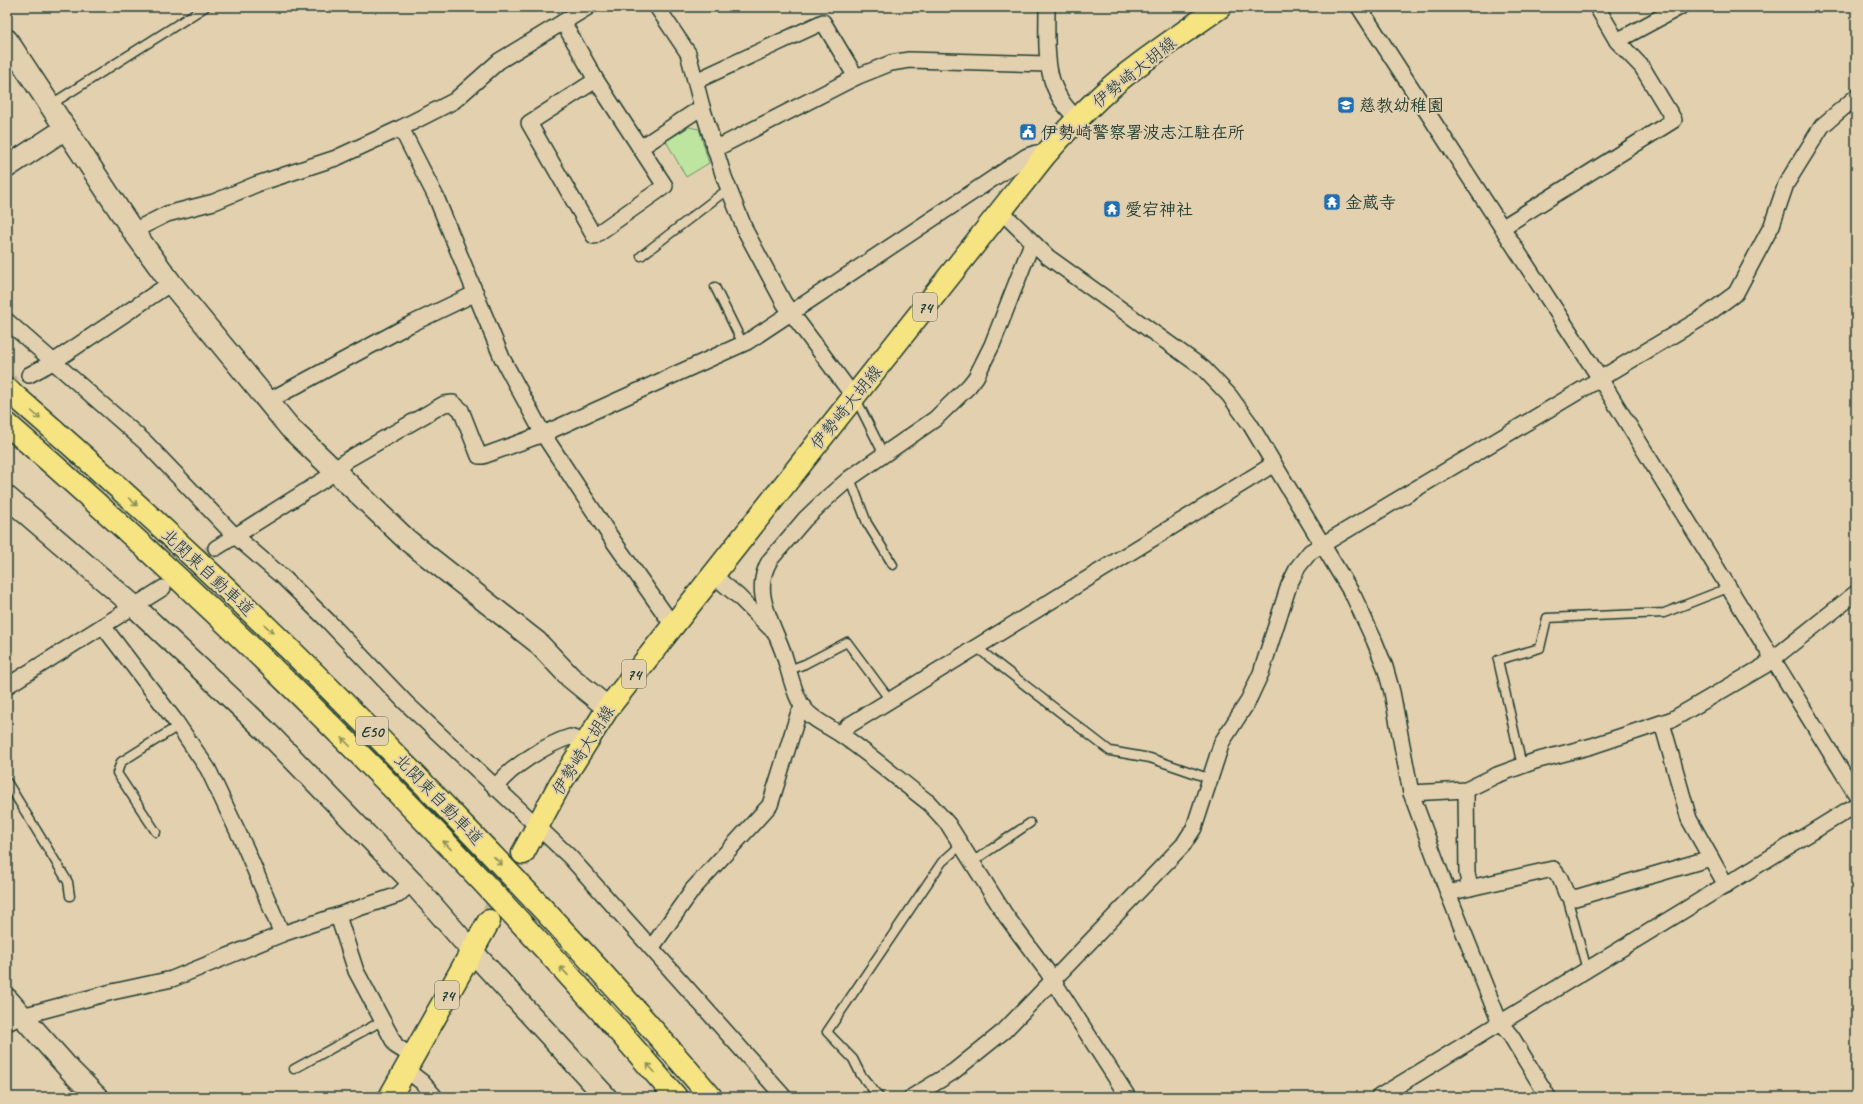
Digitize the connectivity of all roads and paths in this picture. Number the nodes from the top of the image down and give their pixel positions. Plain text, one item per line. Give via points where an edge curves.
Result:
1 (205, 7) edge
2 (588, 7) edge
3 (657, 7) edge
4 (1047, 7) edge
5 (1220, 7) edge
6 (1359, 7) edge
7 (1597, 7) edge
8 (1680, 7) edge
9 (563, 22) junction
10 (7, 40) edge
11 (1617, 41) junction
12 (1047, 64) junction
13 (856, 77) junction
14 (596, 80) junction
15 (696, 81) junction
16 (1856, 97) edge
17 (50, 106) junction
18 (702, 107) junction
19 (1078, 119) junction
20 (401, 128) junction
21 (65, 129) junction
22 (640, 148) junction
23 (715, 149) junction
24 (1045, 155) junction
25 (7, 166) edge
26 (728, 190) junction
27 (1001, 210) junction
28 (1503, 227) junction
29 (133, 231) junction
30 (1032, 243) junction
31 (641, 256) dead end
32 (171, 283) junction
33 (715, 288) dead end
34 (476, 294) junction
35 (791, 313) junction
36 (7, 322) edge
37 (743, 344) junction
38 (53, 362) junction
39 (29, 375) tunnel mouth
40 (1599, 377) junction
41 (7, 389) edge
42 (854, 397) junction
43 (268, 401) junction
44 (7, 426) edge
45 (543, 434) junction
46 (884, 455) junction
47 (1274, 464) junction
48 (334, 472) junction
49 (850, 478) junction
50 (7, 497) edge
51 (234, 535) junction
52 (1322, 543) junction
53 (216, 548) tunnel mouth
54 (893, 565) dead end
55 (712, 574) junction
56 (162, 588) tunnel mouth
57 (1728, 588) junction
58 (1856, 593) edge
59 (134, 606) junction
60 (673, 624) junction
61 (103, 626) junction
62 (774, 632) junction
63 (976, 647) junction
64 (1772, 660) junction
65 (789, 670) junction
66 (7, 686) edge
67 (890, 700) junction
68 (803, 707) junction
69 (608, 708) junction
70 (1662, 723) junction
71 (178, 726) junction
72 (840, 734) junction
73 (585, 742) junction
74 (1522, 766) junction
75 (1211, 779) junction
76 (7, 782) edge
77 (495, 788) junction
78 (1466, 790) junction
79 (1411, 793) junction
80 (1856, 794) edge
81 (1856, 805) edge
82 (1030, 823) dead end
83 (537, 825) junction
84 (156, 832) dead end
85 (961, 845) junction
86 (523, 853) tunnel mouth
87 (1711, 858) junction
88 (972, 862) junction
89 (412, 882) junction
90 (1726, 885) junction
91 (1470, 888) junction
92 (1448, 893) junction
93 (1566, 894) junction
94 (70, 896) dead end
95 (338, 916) junction
96 (489, 921) tunnel mouth
97 (282, 934) junction
98 (652, 947) junction
99 (472, 951) junction
100 (1587, 970) junction
101 (1053, 980) junction
102 (7, 999) edge
103 (15, 1020) edge
104 (382, 1021) junction
105 (1500, 1023) junction
106 (408, 1062) junction
107 (294, 1069) dead end
108 (97, 1097) edge
109 (390, 1097) edge
110 (435, 1097) edge
111 (606, 1097) edge
112 (676, 1097) edge
113 (711, 1097) edge
114 (784, 1097) edge
115 (879, 1097) edge
116 (912, 1097) edge
117 (1128, 1097) edge
118 (1379, 1097) edge
119 (1548, 1097) edge

1 - 17 lane
2 - 9 street
3 - 15 street via 688,53
4 - 12 street
5 - 19 main road, 伊勢崎大胡線 / 74 via 1128,73
6 - 28 street
7 - 11 street
8 - 11 street
9 - 14 street
9 - 20 street via 499,60 454,101
10 - 17 street
11 - 28 street via 1642,67 1674,120
12 - 13 street via 908,60 891,63
12 - 19 street via 1067,110
13 - 15 street via 823,22
13 - 23 street
14 - 22 street
14 - 22 street via 529,123 594,236 664,186
15 - 18 street
16 - 40 street via 1822,126 1786,184 1772,225 1736,293 1705,316
17 - 21 street
18 - 22 street
18 - 23 street
19 - 24 main road, 伊勢崎大胡線 / 74
20 - 29 street via 336,158 257,184 214,202 167,214
20 - 34 street via 436,197
21 - 25 street
21 - 29 street
23 - 26 street
24 - 27 main road, 伊勢崎大胡線 / 74
24 - 35 street via 1036,153 1028,156 828,286
26 - 31 lane
26 - 35 street via 771,281
27 - 30 street
27 - 42 main road, 伊勢崎大胡線 / 74
28 - 40 street
29 - 32 street
30 - 46 street via 992,345 976,377 934,419
30 - 47 street via 1065,270 1203,368 1229,395
32 - 38 street
32 - 43 street
33 - 37 lane
34 - 43 street via 408,325
34 - 45 street via 502,358
35 - 37 street
35 - 42 street
36 - 38 street
37 - 45 street
38 - 39 street
38 - 51 street via 151,447
40 - 52 street
40 - 57 street
41 -> 113 main road, 北関東自動車道 / E50 via 170,534 416,775 610,981
42 - 46 lane
42 - 55 main road, 伊勢崎大胡線 / 74
43 - 48 street via 290,428
112 -> 44 main road, 北関東自動車道 / E50 via 590,999 397,793 267,663 152,554
45 - 48 street via 479,456 461,410 448,402 347,460
45 - 60 street via 614,542
46 - 49 street
47 - 52 street
47 - 63 street
48 - 51 street
48 - 69 street via 407,540 538,642 570,677
49 - 54 lane via 867,523
49 - 62 street via 805,519 765,568 763,597
50 - 59 street
51 - 53 street
51 - 77 street via 286,580 406,703
52 - 75 street via 1310,552 1298,567 1289,585 1261,673 1247,703 1222,742
52 - 79 street via 1364,615 1385,667
55 - 60 main road, 伊勢崎大胡線 / 74
55 - 62 street
56 - 59 street
57 - 64 street
57 - 74 lane via 1664,613 1547,618 1540,648 1498,660
58 - 64 street
59 - 61 street
59 - 89 street via 266,731
60 - 69 main road, 伊勢崎大胡線 / 74
61 - 66 street
61 - 71 street
62 - 65 street
63 - 67 street
63 - 75 lane via 1110,751 1150,758
64 - 70 street
64 - 80 street
65 - 67 lane via 847,642
65 - 68 street
67 - 72 street via 848,726
68 - 72 street
68 - 98 street via 798,715 770,805 693,889
69 - 73 main road, 伊勢崎大胡線 / 74
70 - 74 street
70 - 87 street via 1689,819
71 - 84 lane via 121,762 117,773
71 - 97 street via 208,769
72 - 85 street via 929,803 948,824
73 - 77 street via 570,737 550,746 514,769
73 - 83 main road, 伊勢崎大胡線 / 74
74 - 78 street
75 - 101 street via 1194,828 1183,845
76 - 94 lane via 68,882
77 - 83 street
78 - 79 street
78 - 91 street via 1466,873
79 - 92 street
81 - 90 street
82 - 88 lane
83 - 86 main road, 伊勢崎大胡線 / 74
83 - 98 street via 570,856
85 - 88 street
85 - 115 lane via 942,862 827,1032 853,1058 861,1075
87 - 90 street
87 - 93 street via 1575,898
88 - 101 street via 1006,916
89 - 95 street via 398,895
89 - 99 street
90 - 100 street
91 - 92 street
91 - 93 street via 1553,869 1560,878
92 - 105 street
93 - 100 lane
95 - 97 street
95 - 104 street via 356,971
96 - 99 main road, 74
97 - 103 street via 172,979 112,992
98 - 114 street
99 - 106 main road, 74
99 - 111 street
100 - 105 street
101 - 116 street via 988,1046 953,1072
101 - 117 street
102 - 103 street
103 - 108 street
104 - 106 street
104 - 107 lane
105 - 118 street
105 - 119 street via 1511,1036
106 - 109 main road, 74
106 - 110 street

